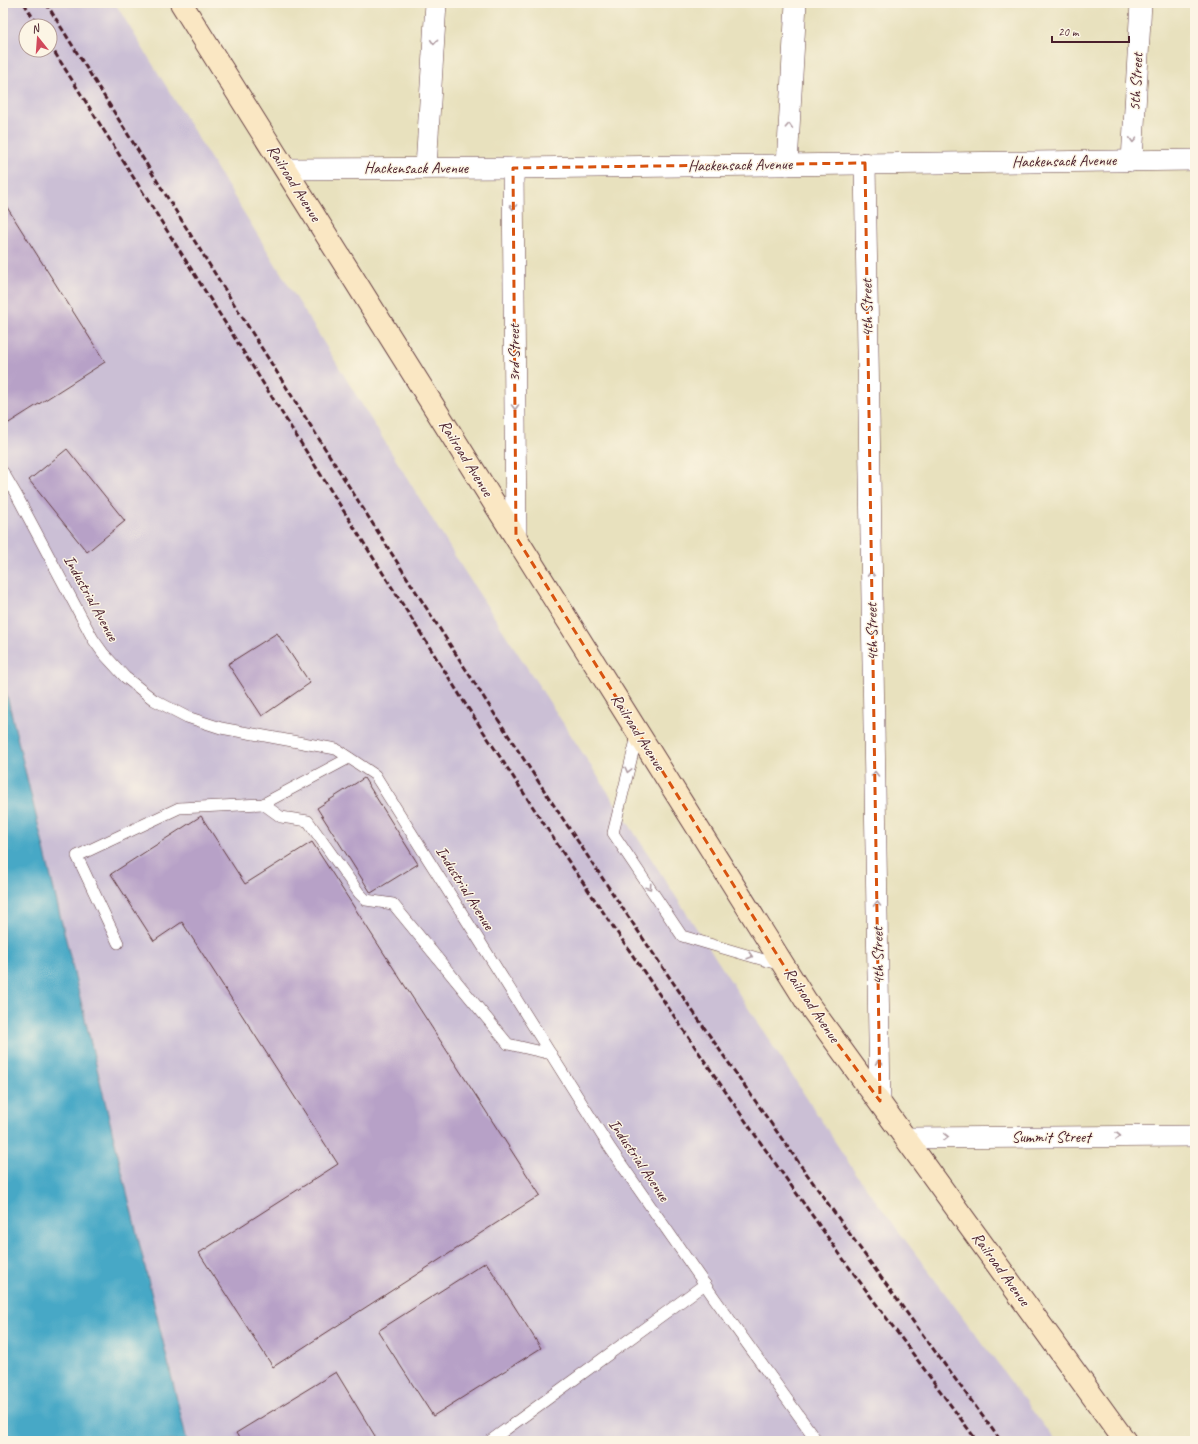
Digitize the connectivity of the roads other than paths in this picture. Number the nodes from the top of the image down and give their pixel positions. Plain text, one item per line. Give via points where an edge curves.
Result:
1 (181, 3) edge
2 (436, 3) edge
3 (796, 3) edge
4 (1141, 3) edge
5 (1195, 160) edge
6 (1132, 161) junction
7 (787, 164) junction
8 (865, 164) junction
9 (426, 168) junction
10 (513, 168) junction
11 (285, 169) junction
12 (3, 472) edge
13 (516, 537) junction
14 (638, 732) junction
15 (349, 758) junction
16 (264, 804) junction
17 (118, 943) dead end
18 (785, 966) junction
19 (551, 1054) junction
20 (880, 1101) junction
21 (1195, 1136) edge
22 (907, 1138) junction
23 (704, 1284) junction
24 (490, 1441) edge
25 (817, 1441) edge
26 (1125, 1441) edge

1 - 11 main road, Railroad Avenue
2 -> 9 street
7 -> 3 street
4 -> 6 street, 5th Street
5 - 6 street, Hackensack Avenue
6 - 8 street, Hackensack Avenue
7 - 8 street, Hackensack Avenue
7 - 10 street, Hackensack Avenue
20 -> 8 street, 4th Street
9 - 10 street, Hackensack Avenue
9 - 11 street, Hackensack Avenue
10 -> 13 street, 3rd Street
11 - 13 main road, Railroad Avenue
12 - 15 lane, Industrial Avenue via 93,639 125,677 154,700 187,717 222,728 336,749
13 - 14 main road, Railroad Avenue
14 - 18 main road, Railroad Avenue
14 -> 18 lane via 613,833 682,936
15 - 16 lane
15 - 19 lane, Industrial Avenue via 375,775
16 - 17 lane via 179,808 77,856
16 - 19 lane via 281,817 308,820 366,900 393,904 508,1044
18 - 20 main road, Railroad Avenue via 806,1001
19 - 23 lane, Industrial Avenue via 610,1148
20 - 22 main road, Railroad Avenue
22 -> 21 street, Summit Street
22 - 26 main road, Railroad Avenue
23 - 24 lane
23 - 25 lane, Industrial Avenue

